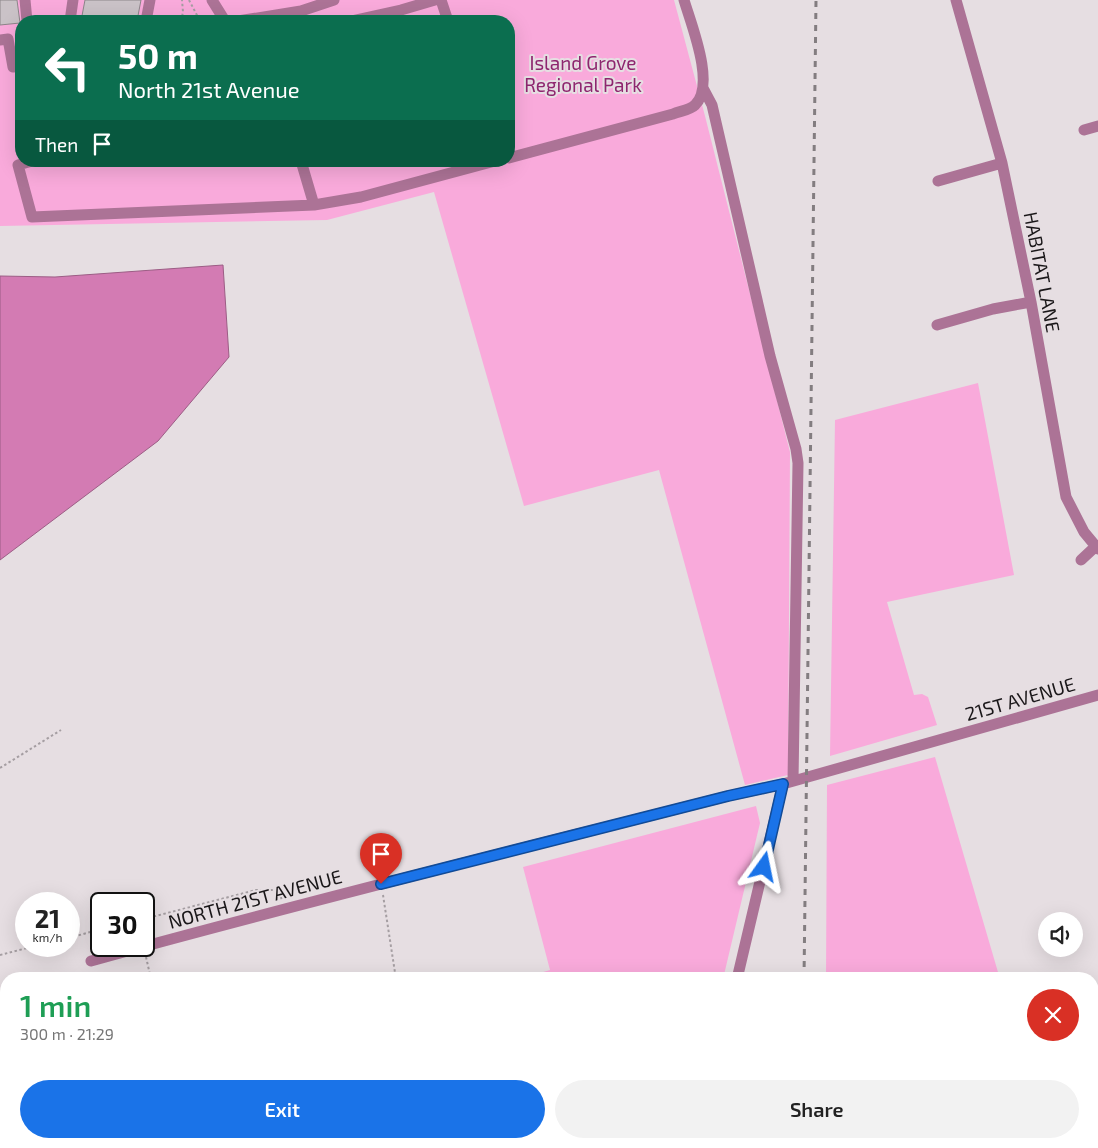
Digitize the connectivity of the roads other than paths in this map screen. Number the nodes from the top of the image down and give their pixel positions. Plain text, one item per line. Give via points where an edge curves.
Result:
1 (25, 0) edge
2 (73, 0) edge
3 (150, 0) edge
4 (212, 0) edge
5 (334, 0) edge
6 (435, 0) edge
7 (441, 0) edge
8 (684, 0) edge
9 (956, 0) edge
10 (399, 5) edge
11 (26, 15) edge
12 (71, 15) edge
13 (147, 15) edge
14 (221, 15) edge
15 (276, 15) edge
16 (369, 15) edge
17 (446, 15) edge
18 (0, 40) edge
19 (15, 56) edge
20 (703, 88) junction
21 (1098, 126) edge
22 (1084, 130) dead end
23 (515, 156) edge
24 (1002, 163) junction
25 (19, 167) edge
26 (302, 167) edge
27 (474, 167) edge
28 (938, 181) dead end
29 (314, 205) junction
30 (1031, 302) junction
31 (937, 325) dead end
32 (1097, 548) edge
33 (1081, 560) dead end
34 (1098, 695) edge
35 (951, 736) joint
36 (788, 783) junction
37 (155, 943) edge
38 (105, 957) edge
39 (91, 961) dead end
40 (740, 972) edge

1 - 11 street
2 - 12 street
3 - 13 street
4 - 14 street
5 - 15 street
6 - 10 street
7 - 17 street
8 - 20 street via 703,70
9 - 24 street, HABITAT LANE
10 - 16 street
18 - 19 street via 8,39
20 - 23 street via 693,107
20 - 36 street via 712,105 770,356 796,449
21 - 22 street
24 - 28 street
24 - 30 street, HABITAT LANE
25 - 29 street via 32,217
26 - 29 street
27 - 29 street
30 - 31 street
30 - 32 street, HABITAT LANE via 1066,497 1084,532
32 - 33 street, HABITAT LANE
34 - 35 street, 21ST AVENUE
35 - 36 street, NORTH 21ST AVENUE
36 - 37 street, NORTH 21ST AVENUE
36 - 40 street
38 - 39 street, NORTH 21ST AVENUE

